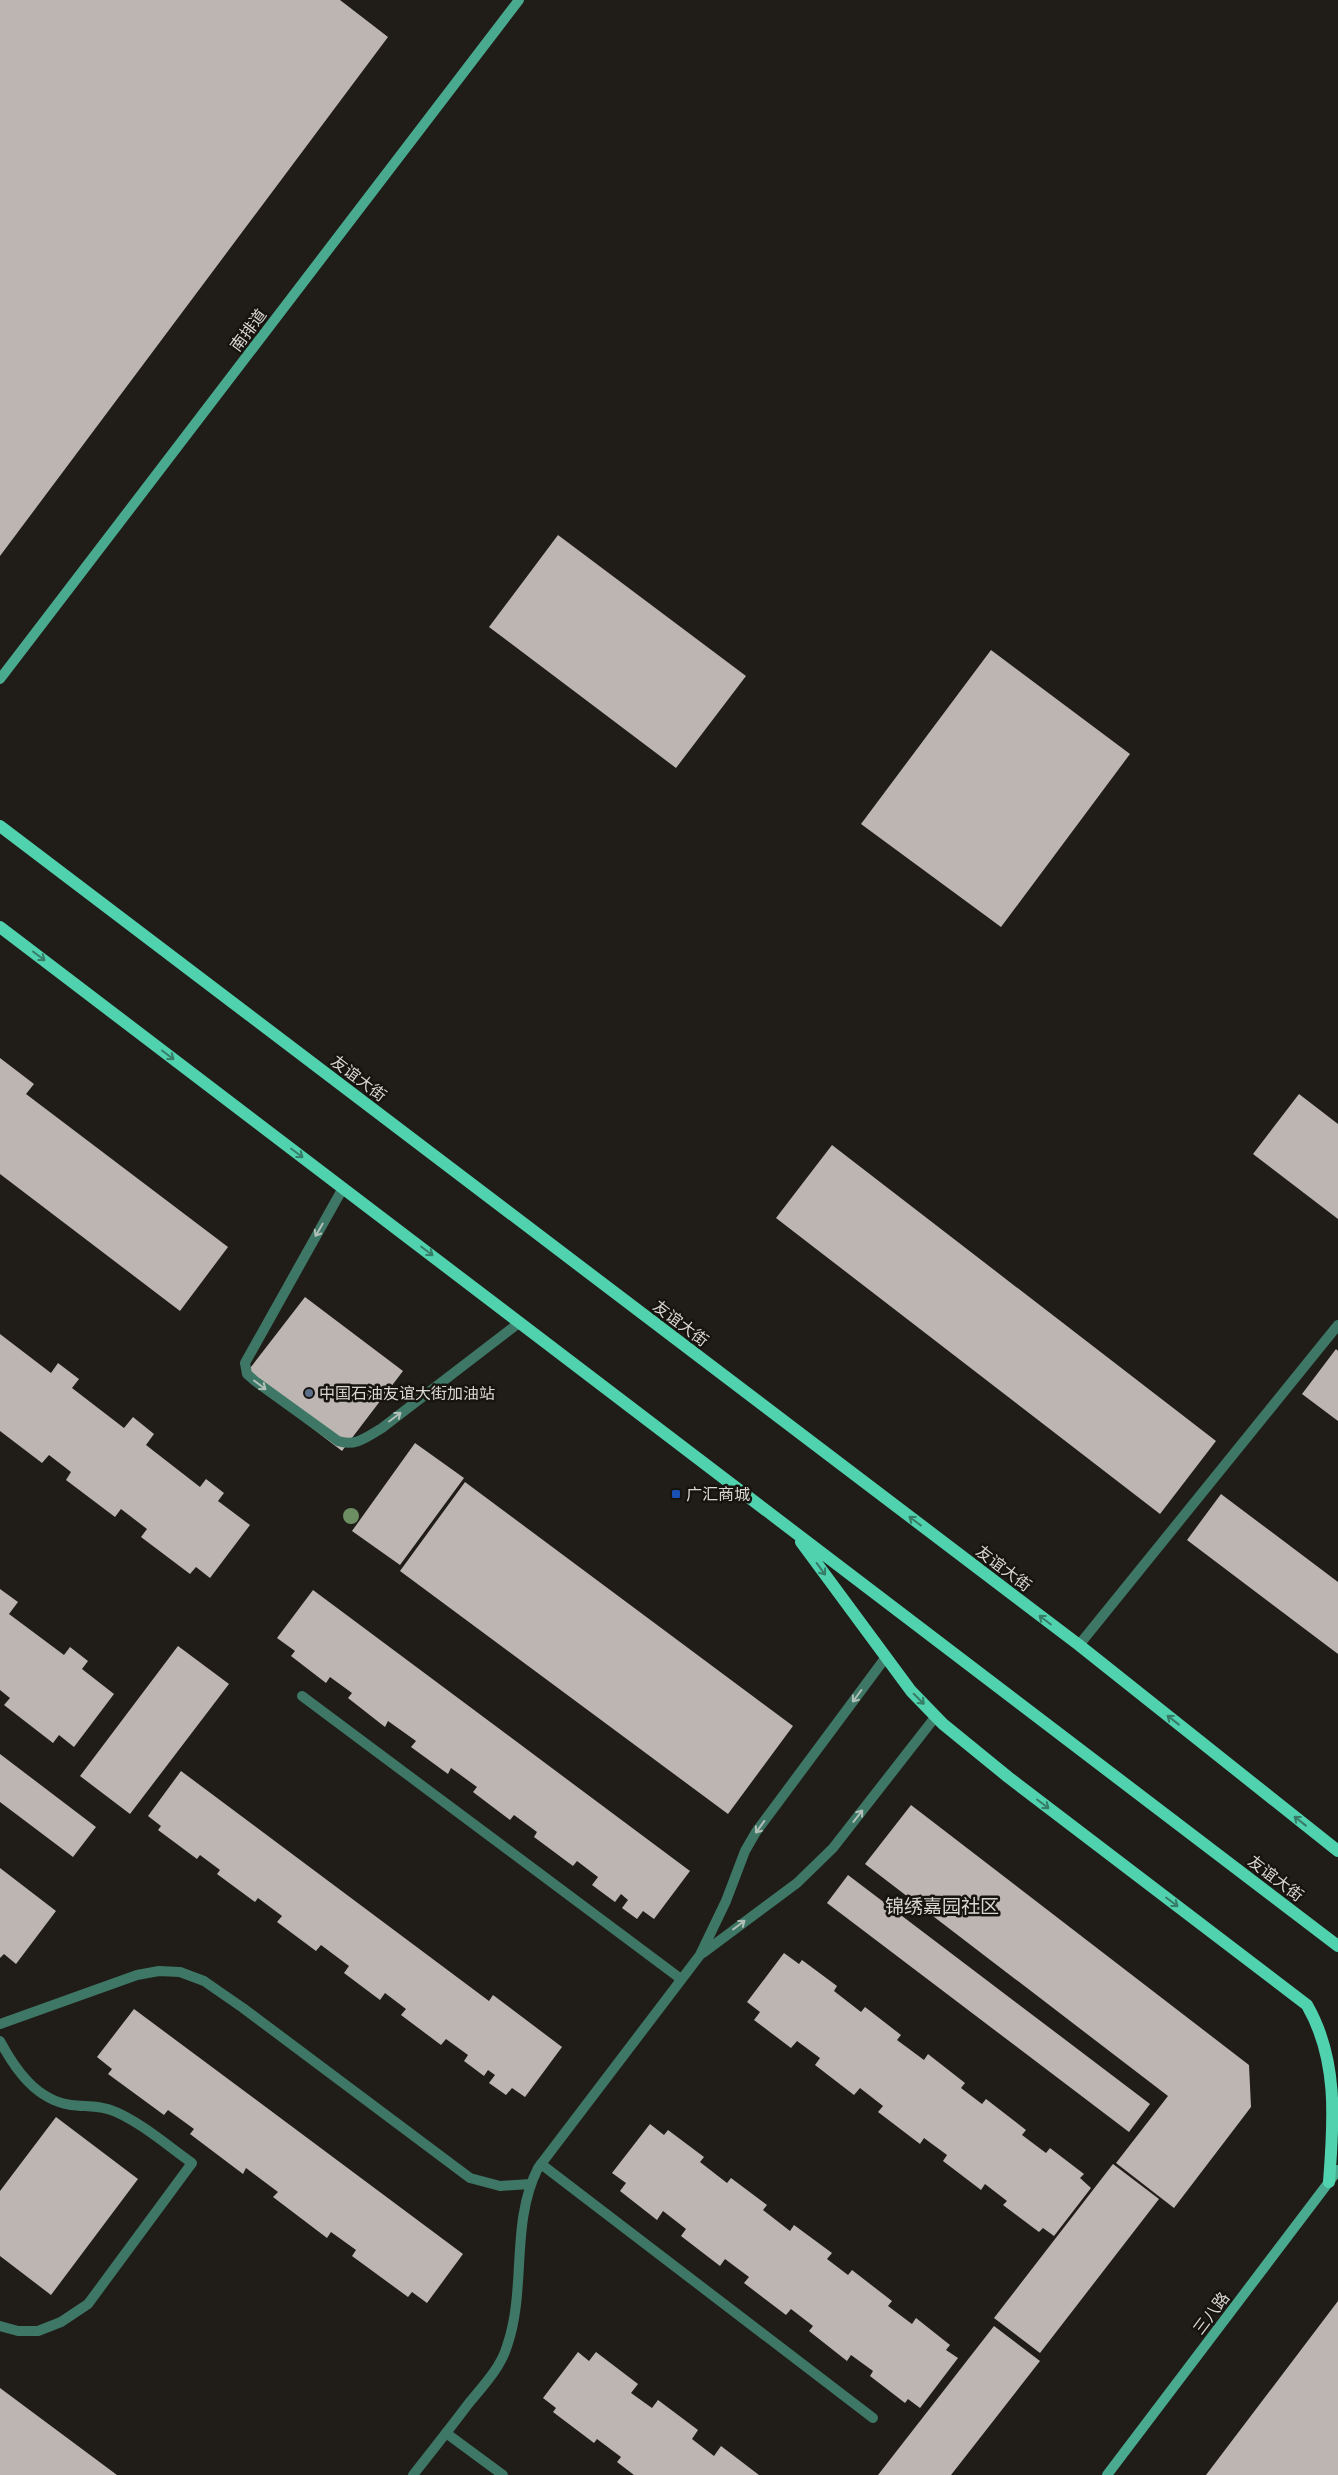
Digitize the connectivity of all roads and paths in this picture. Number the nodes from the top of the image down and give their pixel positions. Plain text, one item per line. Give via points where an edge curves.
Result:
1 (519, 0) edge
2 (0, 679) edge
3 (0, 826) edge
4 (0, 927) edge
5 (343, 1188) junction
6 (520, 1322) junction
7 (1338, 1325) edge
8 (792, 1530) junction
9 (1079, 1645) junction
10 (886, 1657) junction
11 (302, 1696) dead end
12 (936, 1716) junction
13 (1338, 1852) edge
14 (1338, 1946) edge
15 (700, 1955) junction
16 (681, 1979) junction
17 (0, 2024) edge
18 (0, 2040) edge
19 (541, 2164) junction
20 (1338, 2170) edge
21 (1329, 2182) junction
22 (530, 2184) junction
23 (0, 2326) edge
24 (873, 2418) dead end
25 (446, 2432) junction
26 (414, 2475) edge
27 (504, 2475) edge
28 (1107, 2475) edge

1 - 2 street, 南排道
9 -> 3 main road, 友谊大街
4 -> 5 main road, 友谊大街
5 -> 6 main road, 友谊大街
5 -> 6 street via 245,1363 247,1374 255,1381 348,1445 382,1428
6 - 8 main road, 友谊大街
7 - 9 street
8 -> 10 main road
8 - 14 main road, 友谊大街
13 -> 9 main road, 友谊大街
10 -> 12 main road via 911,1691
10 -> 15 street via 756,1832
11 - 16 street
15 -> 12 street via 816,1866
12 -> 21 main road via 1008,1777 1307,2005 1320,2022 1331,2048 1337,2081
15 - 16 street
16 - 19 street
17 - 22 street via 137,1975 180,1972 193,1976 244,2008 470,2178 500,2186
18 - 23 street via 20,2076 51,2098 69,2105 115,2112 192,2163 88,2304 61,2322 38,2331 18,2331
19 - 22 street
19 - 24 street
20 - 21 street, 三八路
21 - 28 street, 三八路
22 - 25 street via 522,2215 513,2321 507,2348 484,2384
25 - 26 street
25 - 27 street

